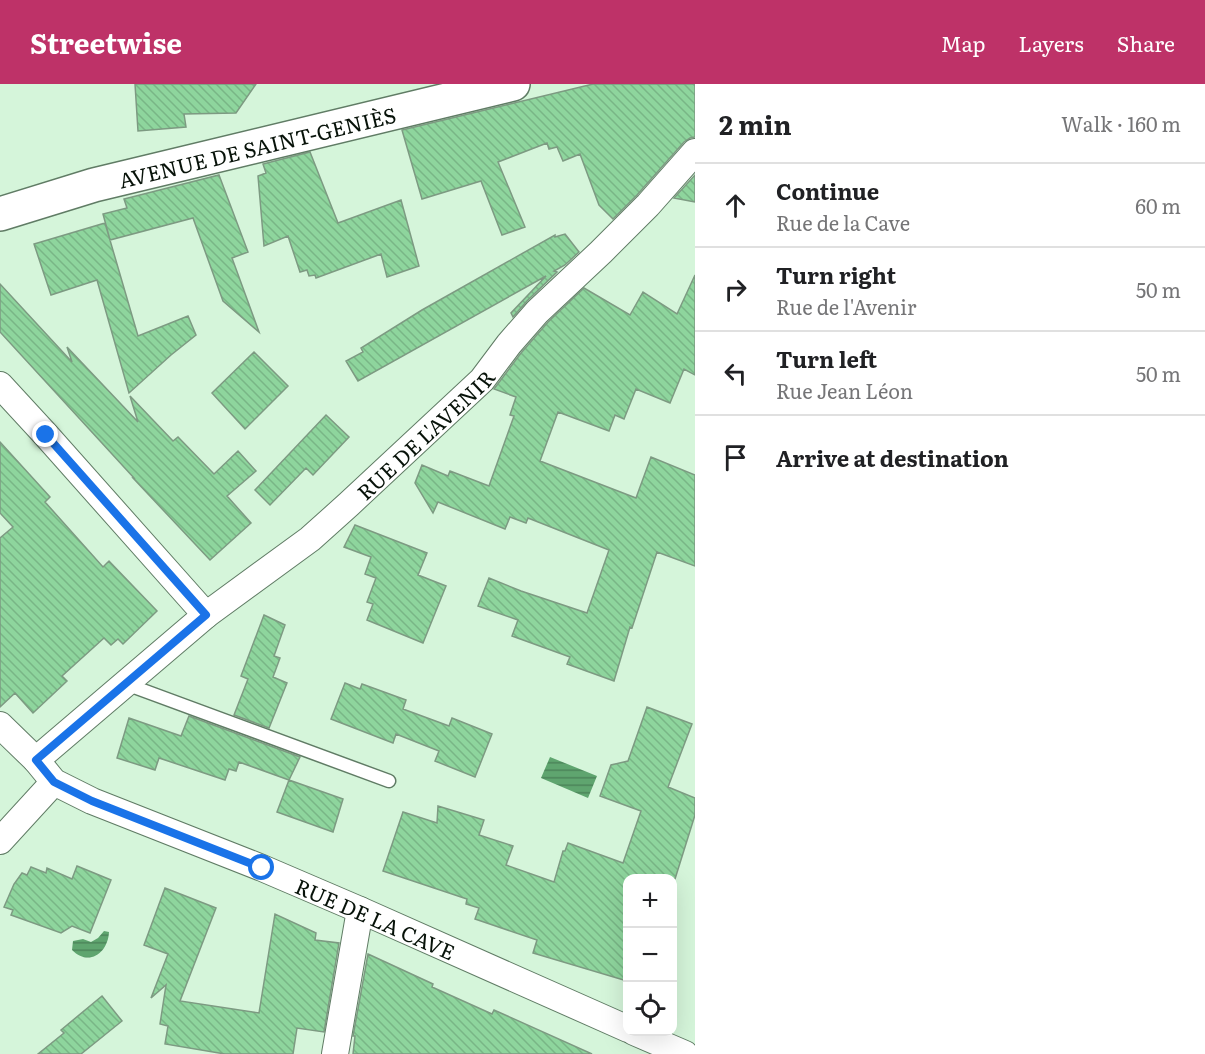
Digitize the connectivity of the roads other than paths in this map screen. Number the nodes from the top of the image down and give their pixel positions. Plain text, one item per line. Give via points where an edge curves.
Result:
1 (513, 84) edge
2 (695, 152) edge
3 (0, 214) edge
4 (0, 385) edge
5 (206, 615) junction
6 (125, 683) junction
7 (0, 725) edge
8 (36, 760) junction
9 (389, 781) dead end
10 (54, 782) junction
11 (0, 841) edge
12 (360, 910) junction
13 (623, 1027) edge
14 (643, 1036) edge
15 (335, 1054) edge
16 (685, 1054) edge

1 - 3 street, AVENUE DE SAINT-GENIÈS via 94,185
2 - 5 street, RUE DE L'AVENIR via 648,205 537,312 482,380 310,539
4 - 5 street
5 - 6 street, RUE DE L'AVENIR
6 - 8 street, RUE DE L'AVENIR
6 - 9 lane
7 - 8 street
8 - 10 street
10 - 11 street
10 - 12 street, RUE DE LA CAVE
12 - 13 street, RUE DE LA CAVE
12 - 15 street
14 - 16 street

